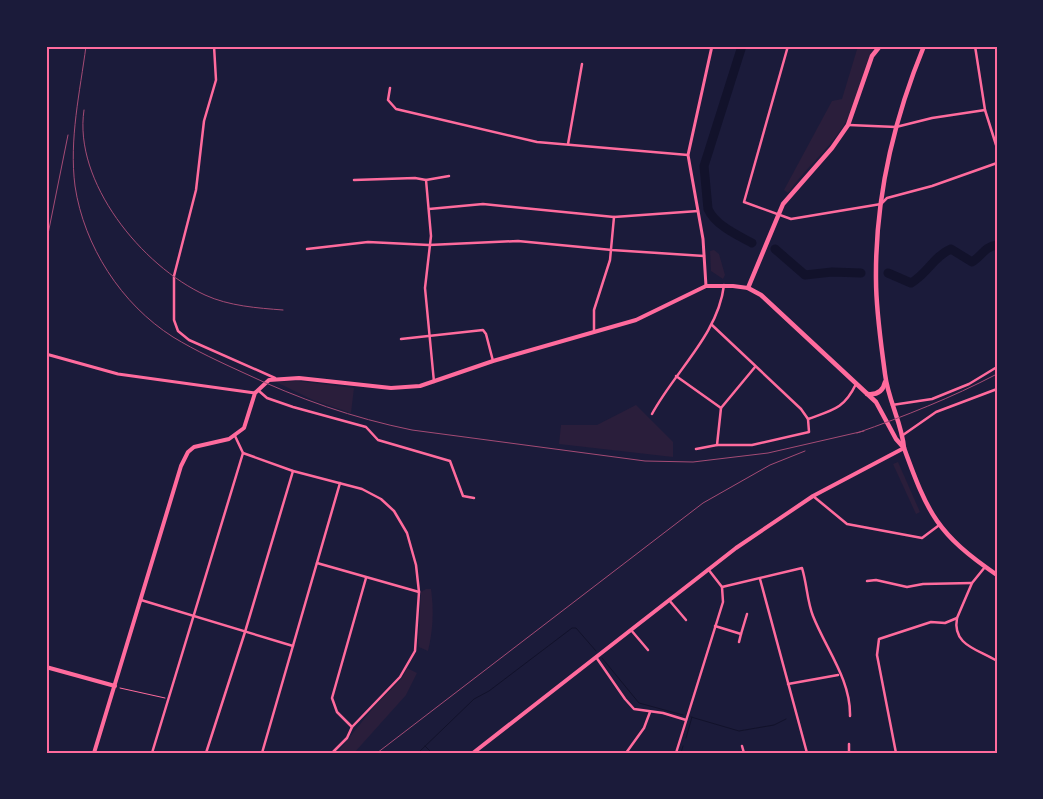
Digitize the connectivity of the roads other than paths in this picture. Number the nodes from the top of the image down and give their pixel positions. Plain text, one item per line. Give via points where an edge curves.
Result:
1 (214, 46) edge
2 (712, 46) edge
3 (788, 46) edge
4 (880, 46) edge
5 (924, 46) edge
6 (975, 46) edge
7 (582, 64) dead end
8 (390, 88) dead end
9 (985, 110) junction
10 (848, 125) junction
11 (896, 127) junction
12 (568, 144) junction
13 (997, 148) edge
14 (688, 154) junction
15 (997, 163) edge
16 (449, 176) dead end
17 (354, 180) dead end
18 (426, 180) junction
19 (880, 204) junction
20 (429, 209) junction
21 (698, 211) junction
22 (778, 214) junction
23 (614, 217) junction
24 (429, 245) junction
25 (307, 249) dead end
26 (612, 250) junction
27 (704, 256) junction
28 (724, 285) junction
29 (706, 286) junction
30 (748, 288) junction
31 (712, 325) junction
32 (594, 333) junction
33 (429, 336) junction
34 (401, 339) dead end
35 (46, 354) edge
36 (493, 361) junction
37 (755, 367) junction
38 (997, 368) edge
39 (676, 376) junction
40 (274, 378) junction
41 (886, 378) junction
42 (434, 382) junction
43 (856, 384) junction
44 (997, 389) edge
45 (256, 391) junction
46 (867, 394) junction
47 (892, 405) junction
48 (721, 408) junction
49 (652, 414) dead end
50 (808, 419) junction
51 (235, 436) junction
52 (903, 436) junction
53 (717, 445) junction
54 (904, 448) junction
55 (696, 449) dead end
56 (243, 453) junction
57 (292, 471) junction
58 (340, 483) junction
59 (814, 496) junction
60 (474, 498) dead end
61 (938, 526) junction
62 (317, 563) junction
63 (985, 567) junction
64 (708, 569) junction
65 (997, 575) edge
66 (366, 578) junction
67 (760, 579) junction
68 (867, 581) dead end
69 (972, 583) junction
70 (722, 587) junction
71 (418, 592) junction
72 (141, 600) junction
73 (669, 600) junction
74 (747, 614) dead end
75 (193, 616) junction
76 (957, 618) junction
77 (686, 620) dead end
78 (715, 626) junction
79 (631, 630) junction
80 (245, 632) junction
81 (741, 634) junction
82 (739, 642) dead end
83 (293, 646) junction
84 (648, 650) dead end
85 (596, 656) junction
86 (997, 661) edge
87 (46, 667) edge
88 (839, 675) junction
89 (788, 684) junction
90 (115, 686) junction
91 (650, 712) junction
92 (850, 716) dead end
93 (686, 720) junction
94 (352, 727) junction
95 (849, 744) dead end
96 (742, 746) dead end
97 (94, 753) edge
98 (152, 753) edge
99 (206, 753) edge
100 (262, 753) edge
101 (332, 753) edge
102 (472, 753) edge
103 (626, 753) edge
104 (676, 753) edge
105 (744, 753) edge
106 (807, 753) edge
107 (849, 753) edge
108 (896, 753) edge

1 - 40 street via 216,80 204,121 196,190 174,276 174,320 178,331 189,340
2 - 14 street
3 - 22 street via 744,202
4 - 10 main road via 872,56
5 - 11 main road
6 - 9 street
7 - 12 street
8 - 12 street via 388,100 396,109 537,142
9 - 11 street
9 - 13 street
10 - 11 street
10 - 22 main road via 832,148 793,190
11 - 19 main road
12 - 14 street
14 - 21 street
15 - 19 street via 887,198
16 - 18 street
17 - 18 street
18 - 20 street
19 - 22 street via 791,219
19 - 41 main road via 876,281
20 - 23 street via 483,204
20 - 24 street
21 - 23 street
21 - 27 street
22 - 30 main road
23 - 26 street
24 - 25 street via 368,242
24 - 26 street via 518,241
24 - 33 street via 425,288
26 - 27 street
26 - 32 street via 596,302
27 - 29 street
28 - 29 main road
28 - 30 main road
28 - 31 street
29 - 32 main road via 649,316
30 - 43 main road via 761,295
31 - 37 street
31 - 39 street
32 - 36 main road
33 - 34 street
33 - 36 street via 483,330
33 - 42 street
35 - 45 street via 118,374
36 - 42 main road
37 - 48 street
37 - 50 street
38 - 47 street via 932,399
39 - 48 street
39 - 49 street
40 - 42 main road via 391,388
40 - 45 main road
41 - 46 main road via 882,390
41 - 47 main road
43 - 46 main road
43 - 50 street via 848,400 840,407
44 - 52 street via 936,412
45 - 51 main road via 247,422
45 - 60 street via 271,400 366,427 378,440 450,461 463,496
46 - 54 main road via 882,411
47 - 52 main road
48 - 53 street
50 - 53 street via 809,432 752,446
51 - 56 street
51 - 72 main road via 203,443 188,452
52 - 54 main road
53 - 55 street
54 - 59 main road
54 - 61 main road via 918,488
56 - 57 street
56 - 75 street
57 - 58 street
57 - 80 street
58 - 62 street
58 - 71 street via 362,489 381,499 394,511 407,533 416,565
59 - 61 street via 847,524 922,538
59 - 64 main road
61 - 63 main road
62 - 66 street
62 - 83 street
63 - 65 main road
63 - 69 street
64 - 70 street
64 - 73 main road
66 - 71 street
66 - 94 street via 332,698 338,712
67 - 70 street
67 - 88 street via 802,568 812,615
67 - 89 street
68 - 69 street via 907,587
69 - 76 street
70 - 78 street via 723,602
71 - 94 street via 415,651 400,677
72 - 75 street
72 - 90 main road
73 - 77 street
73 - 79 main road
74 - 81 street
75 - 80 street
75 - 98 street
76 - 86 street via 955,628 959,638
76 - 108 street via 881,636 878,642 877,656
78 - 81 street
78 - 93 street
79 - 84 street
79 - 85 main road
80 - 83 street
80 - 99 street
81 - 82 street
83 - 100 street
85 - 91 street via 634,709
85 - 102 main road
87 - 90 main road
88 - 89 street
88 - 92 street via 850,699
89 - 106 street
90 - 97 main road
91 - 93 street
91 - 103 street via 644,728
93 - 104 street
94 - 101 street via 347,738
95 - 107 street
96 - 105 street

